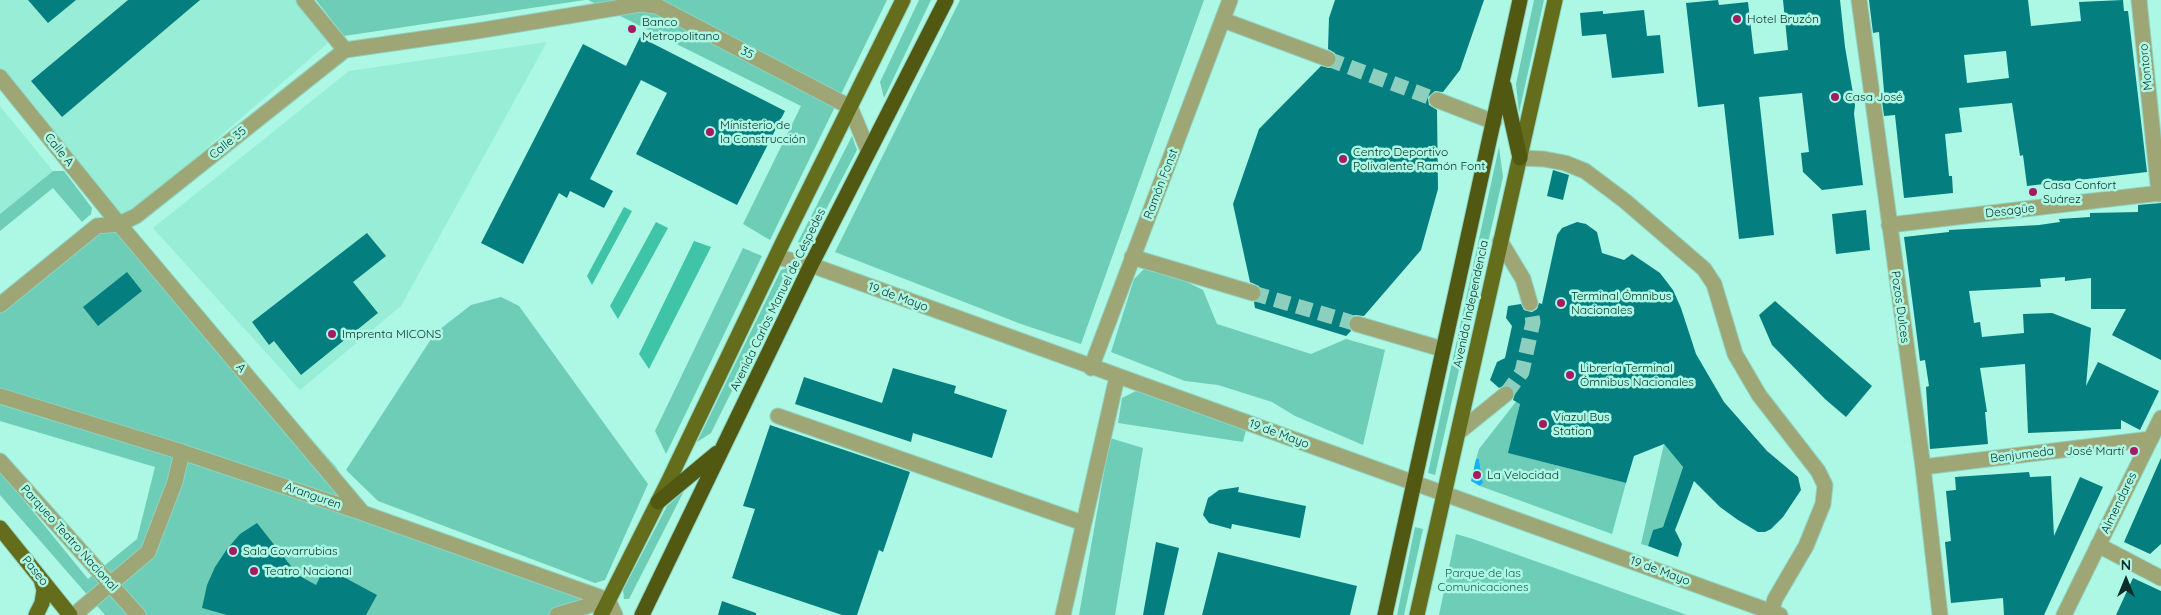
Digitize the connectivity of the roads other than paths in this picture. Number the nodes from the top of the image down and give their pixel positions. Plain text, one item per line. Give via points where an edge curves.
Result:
1 (304, 0) edge
2 (903, 0) edge
3 (946, 0) edge
4 (1230, 0) edge
5 (1520, 0) edge
6 (1555, 0) edge
7 (1859, 0) edge
8 (2139, 0) edge
9 (1223, 20) junction
10 (345, 50) junction
11 (1328, 59) tunnel mouth
12 (0, 77) edge
13 (1503, 82) junction
14 (1437, 100) tunnel mouth
15 (850, 106) junction
16 (1494, 122) junction
17 (868, 150) junction
18 (1520, 158) junction
19 (2160, 194) edge
20 (119, 224) junction
21 (1889, 225) junction
22 (1500, 241) junction
23 (777, 257) junction
24 (1132, 257) junction
25 (811, 265) junction
26 (1253, 293) tunnel mouth
27 (1530, 303) tunnel mouth
28 (0, 305) edge
29 (1357, 324) tunnel mouth
30 (1442, 349) junction
31 (1091, 368) junction
32 (1117, 377) junction
33 (1506, 394) tunnel mouth
34 (0, 396) edge
35 (778, 416) dead end
36 (2161, 418) edge
37 (1459, 432) junction
38 (2151, 439) junction
39 (722, 448) junction
40 (182, 452) junction
41 (0, 461) edge
42 (1923, 467) junction
43 (1414, 482) junction
44 (1446, 494) junction
45 (658, 502) junction
46 (363, 513) junction
47 (1083, 523) junction
48 (0, 528) edge
49 (2098, 545) junction
50 (2161, 578) edge
51 (41, 579) junction
52 (111, 585) junction
53 (608, 600) junction
54 (1776, 613) edge
55 (36, 615) edge
56 (70, 615) edge
57 (74, 615) edge
58 (138, 615) edge
59 (558, 615) edge
60 (601, 615) edge
61 (615, 615) edge
62 (642, 615) edge
63 (1063, 615) edge
64 (1385, 615) edge
65 (1417, 615) edge
66 (1940, 615) edge
67 (2064, 615) edge

1 - 10 street
2 - 15 main road, Avenida Carlos Manuel de Céspedes
3 - 17 highway, Avenida Carlos Manuel de Céspedes
4 - 9 street, Ramón Fonst
5 - 13 highway, Avenida Independencia
6 - 18 main road, Avenida Independencia
7 - 21 street, Pozos Dulces
8 - 19 street, Montoro
9 - 11 street
9 - 24 street, Ramón Fonst
10 - 15 street, 35 via 640,4 657,6
10 - 20 street, Calle 35 via 136,216
12 - 20 street, Calle A
13 - 16 highway, Avenida Independencia
13 - 18 highway
14 - 16 street
15 - 17 street
15 - 23 main road, Avenida Carlos Manuel de Céspedes
16 - 30 highway, Avenida Independencia
17 - 25 highway, Avenida Carlos Manuel de Céspedes
18 - 22 main road, Avenida Independencia
18 - 54 street via 1544,158 1585,170 1704,269 1714,284 1735,354 1759,396 1818,471 1824,485 1821,511 1806,546 1778,594
19 - 21 street, Desagüe
20 - 28 street, Calle 35 via 97,226
20 - 46 street, A
21 - 42 street, Pozos Dulces
22 - 27 street via 1523,279
22 - 37 main road, Avenida Independencia
23 - 25 street, 19 de Mayo
23 - 45 main road, Avenida Carlos Manuel de Céspedes
24 - 26 street
24 - 31 street, Ramón Fonst
25 - 31 street, 19 de Mayo
25 - 39 highway, Avenida Carlos Manuel de Céspedes
29 - 30 street
30 - 43 highway, Avenida Independencia
31 - 32 street, 19 de Mayo
32 - 43 street, 19 de Mayo
32 - 47 street
33 - 37 street
34 - 40 street, Aranguren
35 - 47 street
36 - 38 street, Almendares
37 - 44 main road, Avenida Independencia
38 - 42 street, Benjumeda
38 - 49 street, Almendares
39 - 45 highway
39 - 62 highway, Avenida Carlos Manuel de Céspedes
40 - 46 street, Aranguren
40 - 52 street via 175,482 148,552
41 - 52 street, Parqueo Teatro Nacional
42 - 66 street, Pozos Dulces
43 - 44 street, 19 de Mayo
43 - 64 highway, Avenida Independencia
44 - 54 street, 19 de Mayo
44 - 65 main road, Avenida Independencia
45 - 53 main road, Avenida Carlos Manuel de Céspedes
46 - 53 street, Aranguren
47 - 63 street
48 - 51 main road, Paseo
49 - 50 street
49 - 67 street, Almendares
51 - 55 main road via 44,590
51 - 56 main road, Paseo
52 - 57 street
52 - 58 street, Parqueo Teatro Nacional
53 - 59 street
53 - 60 main road, Avenida Carlos Manuel de Céspedes
53 - 61 street

